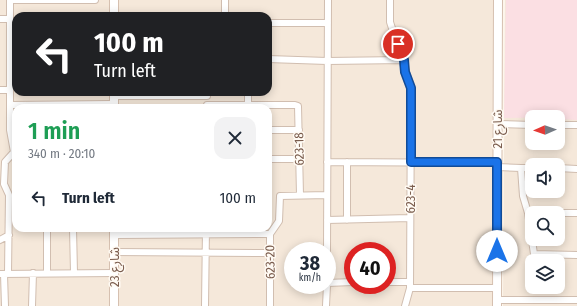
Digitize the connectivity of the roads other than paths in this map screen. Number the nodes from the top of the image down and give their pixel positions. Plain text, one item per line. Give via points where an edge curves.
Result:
1 (10, 0) edge
2 (95, 0) edge
3 (114, 0) edge
4 (225, 0) edge
5 (328, 0) edge
6 (390, 0) edge
7 (498, 0) edge
8 (114, 12) edge
9 (225, 12) edge
10 (0, 19) edge
11 (10, 19) junction
12 (272, 23) edge
13 (328, 23) junction
14 (12, 24) edge
15 (272, 59) edge
16 (404, 60) junction
17 (327, 61) junction
18 (12, 82) edge
19 (0, 90) edge
20 (10, 90) junction
21 (176, 96) edge
22 (114, 100) edge
23 (31, 104) edge
24 (10, 105) joint
25 (272, 105) edge
26 (12, 122) edge
27 (497, 124) junction
28 (525, 125) edge
29 (565, 125) edge
30 (577, 125) edge
31 (272, 130) edge
32 (298, 130) junction
33 (12, 155) edge
34 (272, 159) edge
35 (299, 159) junction
36 (327, 162) junction
37 (347, 162) junction
38 (411, 162) junction
39 (3, 163) edge
40 (497, 165) junction
41 (521, 168) junction
42 (525, 168) edge
43 (565, 168) edge
44 (577, 168) edge
45 (300, 195) junction
46 (327, 195) junction
47 (526, 206) edge
48 (565, 213) edge
49 (577, 213) edge
50 (410, 218) junction
51 (327, 220) junction
52 (347, 220) junction
53 (272, 231) edge
54 (47, 232) edge
55 (73, 232) edge
56 (114, 232) edge
57 (206, 232) edge
58 (227, 232) edge
59 (270, 234) joint
60 (9, 236) junction
61 (0, 240) edge
62 (327, 242) edge
63 (533, 246) edge
64 (114, 252) junction
65 (206, 253) junction
66 (270, 253) junction
67 (577, 255) edge
68 (33, 273) junction
69 (47, 273) junction
70 (74, 273) junction
71 (114, 273) junction
72 (4, 274) edge
73 (396, 283) edge
74 (410, 285) junction
75 (497, 288) junction
76 (327, 294) edge
77 (577, 300) edge
78 (497, 303) edge
79 (5, 306) edge
80 (32, 306) edge
81 (114, 306) edge
82 (205, 306) edge
83 (270, 306) edge
84 (326, 306) edge
85 (405, 306) edge

1 - 2 street
1 - 11 street
3 - 8 street
4 - 9 street
5 - 13 street
6 - 16 street, 623-4 via 390,22
7 - 27 street, شارع 21
10 - 11 street
11 - 14 street
12 - 13 street
13 - 17 street
15 - 17 street
16 - 17 street
16 - 38 street, 623-4 via 411,88
17 - 36 street
18 - 20 street
19 - 20 street
20 - 24 street
21 - 22 street
22 - 23 street
24 - 26 street
25 - 32 street, 623-18 via 295,105 299,110
27 - 28 street
27 - 40 street, شارع 21
29 - 30 street
31 - 32 street
32 - 35 street, 623-18
33 - 39 street
34 - 35 street
35 - 45 street, 623-18
36 - 37 street
36 - 46 street
37 - 38 street
37 - 52 street
38 - 40 street
38 - 50 street, 623-4
39 - 60 street via 4,184 12,193
40 - 41 street
40 - 75 street, شارع 21
41 - 42 street
41 - 47 street via 522,196
43 - 44 street
45 - 46 street
45 - 53 street, 623-20 via 280,196 279,221
46 - 51 street
48 - 49 street
50 - 52 street
50 - 74 street, 623-4
51 - 52 street
51 - 62 street
54 - 69 street
55 - 70 street
56 - 64 street, شارع 23
57 - 65 street
58 - 59 street
59 - 66 street, 623-20
60 - 61 street
60 - 72 street
63 - 67 street via 534,254
64 - 65 street
64 - 71 street, شارع 23
65 - 66 street
65 - 82 street
66 - 83 street, 623-20
68 - 69 street
68 - 72 street
68 - 80 street
69 - 70 street
70 - 71 street
71 - 81 street, شارع 23
72 - 79 street
73 - 74 street
74 - 75 street
74 - 85 street, 623-4
75 - 78 street, شارع 21
76 - 84 street
77 - 78 street

